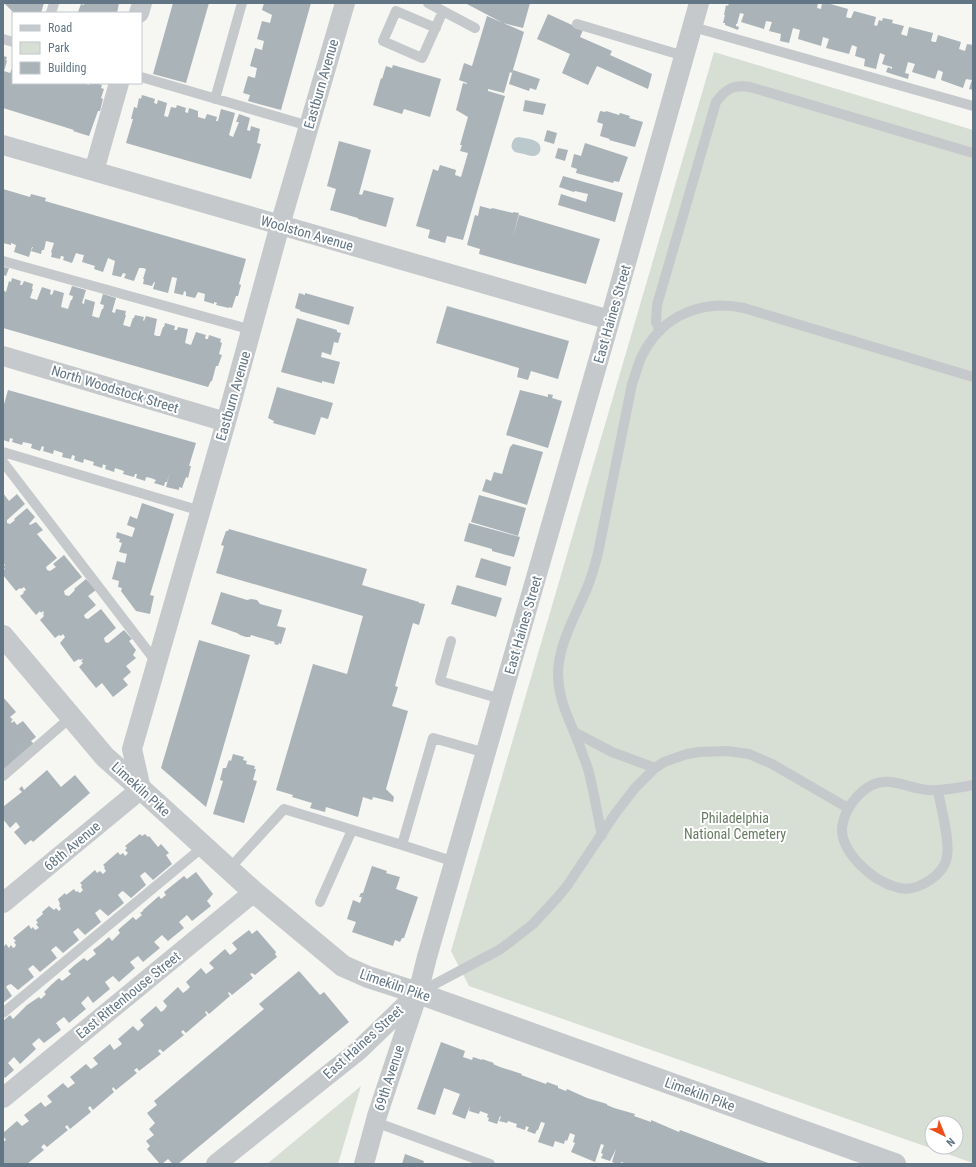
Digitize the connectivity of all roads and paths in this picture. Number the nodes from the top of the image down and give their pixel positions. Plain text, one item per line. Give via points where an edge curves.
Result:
1 (242, 3) edge
2 (345, 3) edge
3 (428, 3) edge
4 (699, 3) edge
5 (443, 11) junction
6 (577, 24) dead end
7 (693, 27) junction
8 (436, 28) junction
9 (475, 28) dead end
10 (684, 56) junction
11 (142, 77) edge
12 (119, 84) edge
13 (215, 99) junction
14 (973, 106) edge
15 (309, 126) junction
16 (3, 145) edge
17 (973, 153) edge
18 (94, 171) junction
19 (280, 225) junction
20 (3, 261) edge
21 (610, 320) junction
22 (252, 330) junction
23 (660, 331) junction
24 (3, 356) edge
25 (973, 377) edge
26 (226, 422) junction
27 (3, 452) edge
28 (3, 462) edge
29 (201, 511) junction
30 (3, 636) edge
31 (452, 642) dead end
32 (157, 663) junction
33 (501, 699) junction
34 (72, 717) junction
35 (574, 732) junction
36 (486, 753) junction
37 (655, 768) junction
38 (3, 776) edge
39 (973, 785) edge
40 (141, 789) junction
41 (938, 791) junction
42 (848, 808) junction
43 (352, 830) junction
44 (602, 835) junction
45 (402, 845) junction
46 (204, 846) junction
47 (455, 862) junction
48 (229, 869) junction
49 (254, 892) junction
50 (320, 902) dead end
51 (3, 903) edge
52 (418, 993) junction
53 (3, 1013) edge
54 (3, 1098) edge
55 (375, 1122) junction
56 (216, 1164) edge
57 (364, 1164) edge
58 (490, 1164) edge
59 (895, 1164) edge

1 - 13 lane
2 - 15 street, Eastburn Avenue
3 - 5 lane
4 - 7 street, East Haines Street
5 - 8 lane
5 - 9 lane
6 - 10 lane
7 - 10 street, East Haines Street
7 - 14 lane
8 - 8 lane via 422,58 383,42 396,11
10 - 21 street, East Haines Street
11 - 13 lane
12 - 18 street
13 - 15 lane
15 - 19 street, Eastburn Avenue
16 - 18 street, Woolston Avenue
17 - 23 lane via 750,87 735,86 716,102 657,305 656,322
18 - 19 street, Woolston Avenue
19 - 21 street, Woolston Avenue
19 - 22 street, Eastburn Avenue
20 - 22 lane
21 - 33 street, East Haines Street
22 - 26 street, Eastburn Avenue
23 - 25 lane via 669,323 694,310 707,306 732,306
23 - 35 lane via 644,352 634,377 596,560 558,663 558,689
24 - 26 street, North Woodstock Street
26 - 29 street, Eastburn Avenue
27 - 29 lane
28 - 32 lane
29 - 32 street, Eastburn Avenue
30 - 34 street, Limekiln Pike
31 - 33 lane via 440,681
32 - 40 street, Eastburn Avenue via 132,749
33 - 36 street, East Haines Street
34 - 38 lane
34 - 40 street, Limekiln Pike via 105,757
35 - 37 lane via 612,752
35 - 44 lane via 594,790
36 - 45 lane via 433,738
36 - 47 street, East Haines Street
37 - 42 lane via 664,762 693,753 738,752 772,764
37 - 44 lane via 628,797
39 - 41 lane
40 - 46 street, Limekiln Pike
40 - 51 street, 68th Avenue
41 - 42 lane via 895,782 881,782 862,792
41 - 42 lane via 948,848 947,858 934,877 923,885 910,888 897,888 886,884 860,865 852,855 844,840 842,828
43 - 45 lane
43 - 48 lane via 284,809
43 - 50 lane
44 - 52 lane via 567,886 533,924 499,950
45 - 47 lane
46 - 48 street, Limekiln Pike
46 - 53 lane
47 - 52 street, East Haines Street
48 - 49 street, Limekiln Pike
49 - 52 street, Limekiln Pike via 343,966
49 - 54 street, East Rittenhouse Street
52 - 55 street, 69th Avenue
52 - 56 street, East Haines Street via 358,1051
52 - 59 street, Limekiln Pike
55 - 57 street, 69th Avenue
55 - 58 lane

